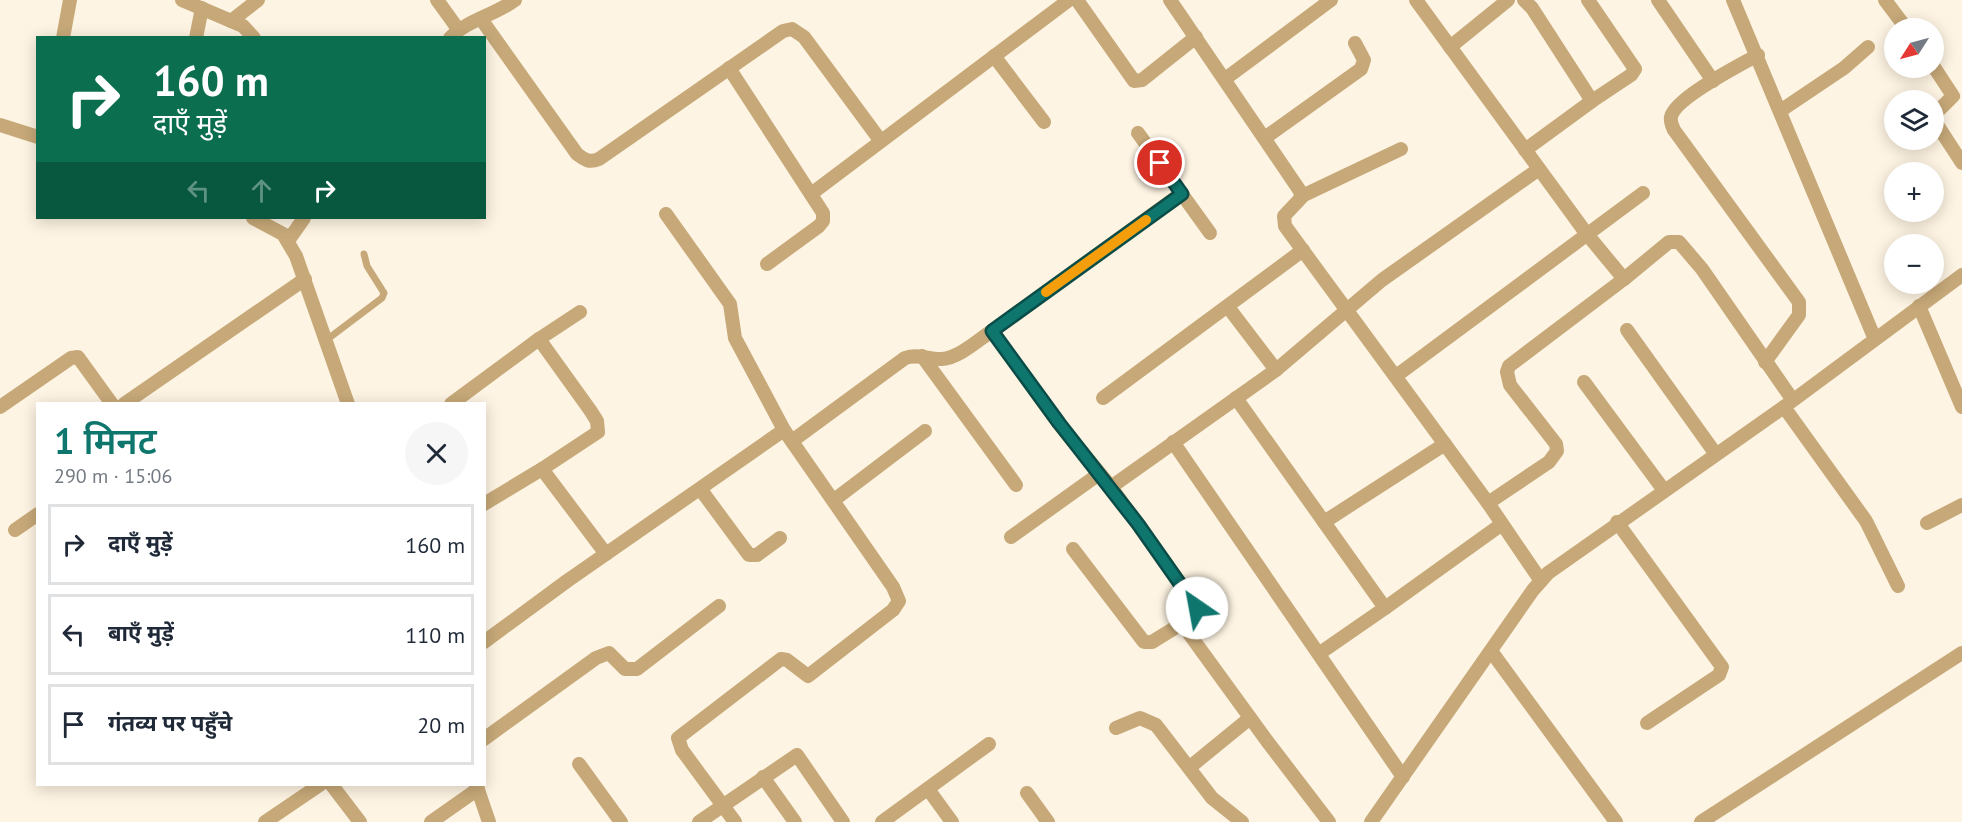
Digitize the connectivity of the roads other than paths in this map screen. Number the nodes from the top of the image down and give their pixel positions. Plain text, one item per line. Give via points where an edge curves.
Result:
1 (70, 0) edge
2 (182, 0) edge
3 (258, 0) edge
4 (437, 0) edge
5 (516, 0) edge
6 (1069, 0) edge
7 (1077, 0) edge
8 (1170, 0) edge
9 (1331, 0) edge
10 (1416, 0) edge
11 (1509, 0) edge
12 (1524, 0) edge
13 (1588, 0) edge
14 (1658, 0) edge
15 (1733, 0) edge
16 (1885, 0) edge
17 (202, 8) junction
18 (1898, 18) edge
19 (481, 19) junction
20 (231, 21) junction
21 (454, 33) edge
22 (63, 36) edge
23 (196, 36) edge
24 (252, 36) edge
25 (1196, 37) junction
26 (1355, 43) dead end
27 (1450, 47) junction
28 (1868, 47) dead end
29 (1758, 54) junction
30 (994, 56) junction
31 (729, 68) junction
32 (1941, 78) edge
33 (1225, 79) junction
34 (1713, 81) junction
35 (1592, 101) junction
36 (1944, 105) edge
37 (1780, 111) junction
38 (1044, 122) dead end
39 (0, 125) edge
40 (1138, 133) dead end
41 (36, 135) edge
42 (1944, 135) edge
43 (1266, 137) junction
44 (880, 140) junction
45 (1401, 149) dead end
46 (1525, 150) junction
47 (1962, 163) edge
48 (1539, 169) junction
49 (1643, 193) dead end
50 (811, 194) junction
51 (1182, 194) junction
52 (1302, 196) junction
53 (666, 214) dead end
54 (255, 219) edge
55 (303, 219) edge
56 (1210, 233) dead end
57 (1586, 233) junction
58 (288, 242) junction
59 (1303, 250) junction
60 (364, 254) dead end
61 (766, 264) dead end
62 (1962, 275) edge
63 (305, 279) junction
64 (1624, 279) junction
65 (1919, 306) junction
66 (1228, 307) junction
67 (1348, 310) junction
68 (580, 312) dead end
69 (1627, 330) dead end
70 (992, 331) junction
71 (1874, 338) junction
72 (539, 339) junction
73 (325, 341) junction
74 (922, 356) junction
75 (1765, 362) junction
76 (1276, 370) junction
77 (1396, 376) junction
78 (1584, 382) dead end
79 (1103, 398) dead end
80 (1236, 398) junction
81 (111, 402) edge
82 (127, 402) edge
83 (347, 402) edge
84 (454, 402) edge
85 (1788, 403) junction
86 (0, 407) edge
87 (1962, 407) edge
88 (925, 431) dead end
89 (788, 436) junction
90 (1173, 442) junction
91 (1445, 444) junction
92 (1715, 453) junction
93 (542, 469) junction
94 (1099, 474) junction
95 (1016, 485) dead end
96 (1111, 487) junction
97 (1663, 489) junction
98 (701, 490) junction
99 (834, 500) junction
100 (486, 503) edge
101 (1488, 503) junction
102 (1962, 505) edge
103 (36, 515) edge
104 (1324, 522) junction
105 (1617, 522) junction
106 (1927, 523) dead end
107 (1502, 524) junction
108 (15, 530) dead end
109 (1011, 537) dead end
110 (780, 538) dead end
111 (1073, 549) dead end
112 (606, 554) junction
113 (1541, 581) junction
114 (1898, 586) dead end
115 (719, 606) dead end
116 (1384, 608) junction
117 (1186, 621) junction
118 (486, 641) edge
119 (1491, 651) junction
120 (1320, 653) junction
121 (1962, 653) edge
122 (1250, 718) junction
123 (1647, 723) dead end
124 (1116, 728) dead end
125 (486, 738) edge
126 (989, 744) dead end
127 (579, 764) dead end
128 (1190, 767) junction
129 (763, 777) junction
130 (1403, 777) junction
131 (318, 786) edge
132 (333, 786) edge
133 (477, 787) edge
134 (928, 789) junction
135 (1027, 793) dead end
136 (723, 805) junction
137 (265, 822) edge
138 (360, 822) edge
139 (431, 822) edge
140 (489, 822) edge
141 (621, 822) edge
142 (699, 822) edge
143 (735, 822) edge
144 (795, 822) edge
145 (843, 822) edge
146 (882, 822) edge
147 (951, 822) edge
148 (1048, 822) edge
149 (1242, 822) edge
150 (1329, 822) edge
151 (1371, 822) edge
152 (1616, 822) edge
153 (1701, 822) edge

1 - 22 street
2 - 17 street
3 - 20 street
4 - 21 street
5 - 19 street
6 - 30 street
7 - 25 street via 1134,81 1142,80
8 - 25 street
9 - 33 street
10 - 27 street
11 - 27 street
12 - 35 street
13 - 35 street via 1635,69
14 - 34 street
15 - 29 street
16 - 18 street
17 - 20 street
17 - 23 street
19 - 21 street
19 - 31 street via 577,154 592,162
20 - 24 street
25 - 33 street
26 - 43 street via 1364,60 1361,69
27 - 46 street
28 - 37 street
29 - 34 street
29 - 37 street
30 - 38 street
30 - 44 street
31 - 44 street via 783,31 799,32
31 - 50 street
32 - 36 street via 1953,96
33 - 43 street
34 - 75 street via 1674,110 1671,124 1799,302 1798,315
35 - 46 street
37 - 71 street
39 - 41 street
40 - 51 street
42 - 47 street
43 - 52 street
44 - 50 street
45 - 52 street
46 - 48 street
48 - 57 street
48 - 67 street via 1382,280
49 - 57 street
50 - 61 street via 823,213 823,221
51 - 56 street
51 - 70 street
52 - 59 street via 1282,220
53 - 89 street via 730,304 735,338
54 - 58 street via 275,229
55 - 58 street
57 - 64 street
57 - 77 street
58 - 63 street
59 - 66 street
59 - 67 street
60 - 73 lane via 384,292 382,297
62 - 65 street
63 - 73 street
63 - 82 street
64 - 75 street via 1668,242 1679,242
64 - 101 street via 1509,366 1510,385 1556,444 1557,451 1549,462
65 - 71 street
65 - 87 street
66 - 76 street
66 - 79 street
67 - 76 street
67 - 77 street
68 - 72 street
69 - 92 street
70 - 74 street via 943,359
70 - 94 street
71 - 85 street
72 - 84 street
72 - 93 street via 582,397 598,427 593,437
73 - 83 street
74 - 89 street via 893,364
74 - 95 street
75 - 85 street
76 - 80 street
77 - 91 street
78 - 97 street
80 - 90 street
80 - 104 street
81 - 86 street via 78,357
85 - 92 street
85 - 114 street via 1866,520
88 - 99 street
89 - 98 street
89 - 99 street
90 - 96 street
90 - 120 street
91 - 101 street
91 - 104 street
92 - 97 street
93 - 100 street
93 - 112 street
94 - 96 street
94 - 109 street
96 - 117 street via 1196,605
97 - 105 street
98 - 110 street via 749,555 757,555
98 - 112 street
99 - 136 street via 893,588 898,605 808,676 781,659 678,738 682,750
101 - 107 street
102 - 106 street
103 - 108 street
104 - 116 street
105 - 113 street via 1555,566
105 - 123 street via 1722,667 1719,675
107 - 113 street
107 - 116 street
111 - 117 street via 1144,642 1152,642
112 - 118 street
113 - 119 street
115 - 125 street via 637,669 625,669 609,653 596,658
116 - 120 street
117 - 122 street via 1190,635
119 - 130 street
119 - 152 street
120 - 130 street
121 - 153 street
122 - 128 street
122 - 150 street
124 - 128 street via 1135,719 1146,719 1156,725
126 - 134 street
127 - 141 street
128 - 149 street via 1212,798
129 - 136 street
129 - 144 street
129 - 145 street via 791,756 800,756
130 - 151 street
131 - 137 street
132 - 138 street
133 - 139 street
133 - 140 street
134 - 146 street
134 - 147 street
135 - 148 street
136 - 142 street
136 - 143 street

